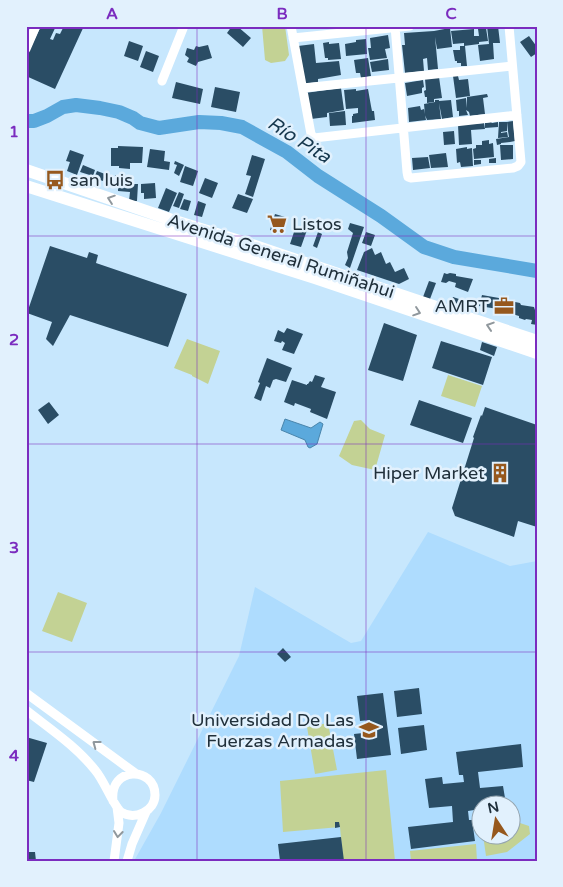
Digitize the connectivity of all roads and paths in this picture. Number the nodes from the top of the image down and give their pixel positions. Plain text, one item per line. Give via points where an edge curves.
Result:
1 (36, 26) edge
2 (184, 26) edge
3 (292, 26) edge
4 (410, 26) edge
5 (509, 26) edge
6 (395, 27) edge
7 (293, 38) junction
8 (26, 49) edge
9 (512, 66) junction
10 (398, 77) junction
11 (162, 81) dead end
12 (303, 88) junction
13 (517, 115) junction
14 (403, 129) junction
15 (26, 170) edge
16 (29, 189) edge
17 (537, 341) edge
18 (537, 353) edge
19 (26, 693) edge
20 (26, 710) edge
21 (135, 774) junction
22 (115, 804) junction
23 (146, 812) junction
24 (114, 861) edge
25 (128, 861) edge

1 - 8 street
2 - 11 street
3 - 7 street
4 - 6 street
5 - 9 street
6 - 7 street
6 - 10 street
7 - 12 street
9 - 10 street
9 - 13 street
10 - 12 street
10 - 14 street
12 - 14 street via 314,138
13 - 14 street
13 - 14 street via 521,162 513,168 408,177
17 -> 15 highway, Avenida General Rumiñahui
16 -> 18 highway, Avenida General Rumiñahui via 315,278
21 -> 19 street
20 - 22 street via 90,764
21 - 22 street via 128,774 117,782 113,794
21 - 23 street via 147,778 154,789 154,802
22 - 23 street via 121,812 134,816
22 -> 24 street via 119,823
23 - 25 street

